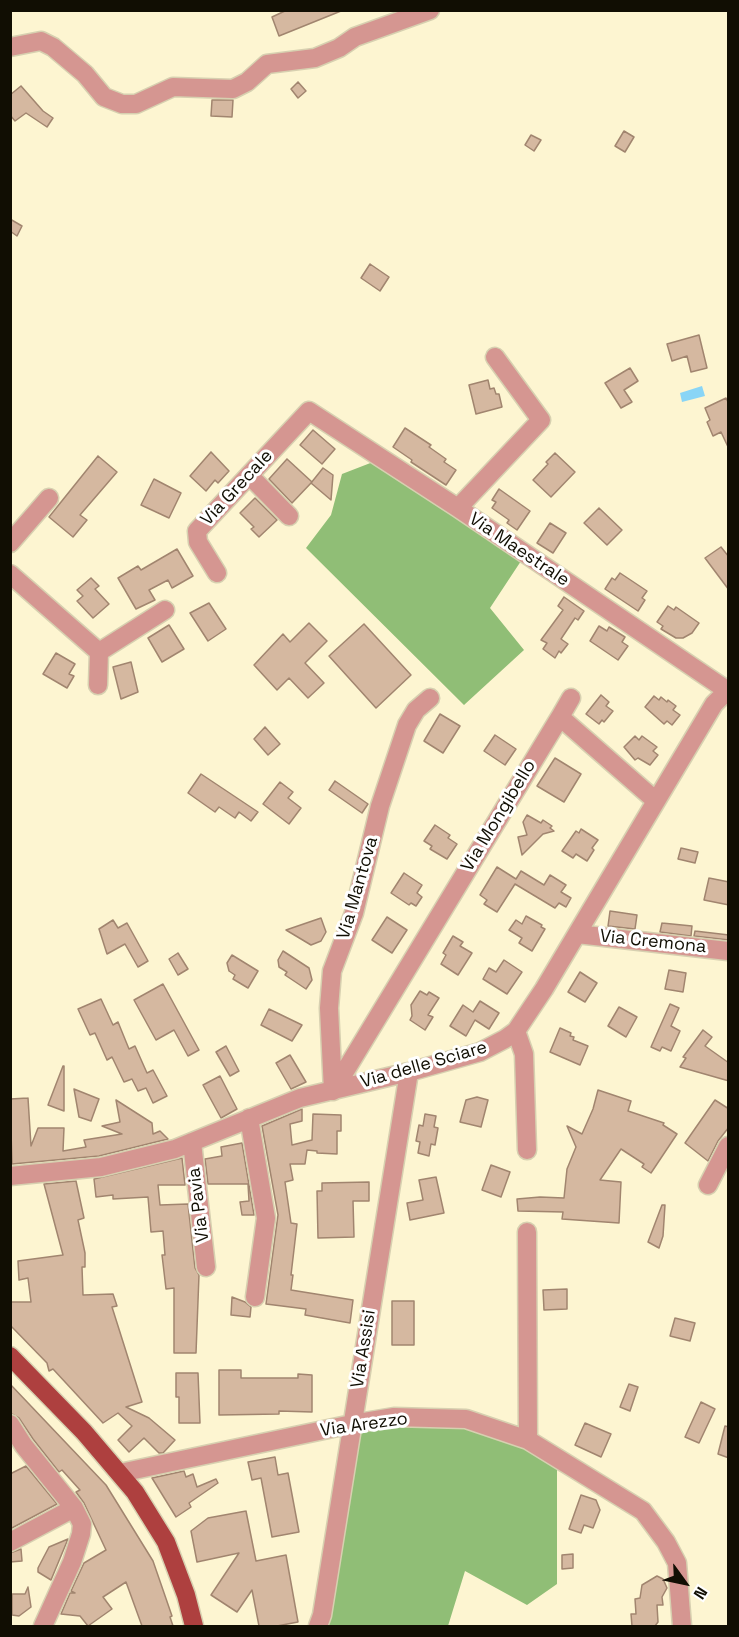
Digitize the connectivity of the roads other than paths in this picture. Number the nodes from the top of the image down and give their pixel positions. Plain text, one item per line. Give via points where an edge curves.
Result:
1 (430, 10) edge
2 (10, 47) edge
3 (495, 357) dead end
4 (309, 411) joint
5 (249, 475) junction
6 (49, 498) dead end
7 (458, 508) junction
8 (289, 516) dead end
9 (10, 543) edge
10 (217, 573) dead end
11 (10, 574) edge
12 (165, 610) dead end
13 (99, 652) junction
14 (98, 685) dead end
15 (728, 691) edge
16 (430, 698) dead end
17 (571, 698) dead end
18 (560, 717) junction
19 (656, 801) junction
20 (577, 934) junction
21 (729, 951) edge
22 (516, 1031) junction
23 (409, 1072) junction
24 (333, 1091) junction
25 (249, 1118) junction
26 (192, 1142) junction
27 (729, 1146) edge
28 (526, 1150) dead end
29 (10, 1176) edge
30 (708, 1185) dead end
31 (527, 1232) dead end
32 (206, 1267) dead end
33 (255, 1297) dead end
34 (10, 1356) edge
35 (10, 1424) edge
36 (352, 1424) junction
37 (528, 1440) junction
38 (120, 1473) junction
39 (74, 1508) junction
40 (10, 1542) edge
41 (43, 1626) edge
42 (194, 1626) edge
43 (318, 1626) edge
44 (682, 1626) edge

1 - 2 street via 355,37 315,58 267,64 233,89 173,87 136,104 122,104 104,96 85,74 41,41
3 - 7 street via 541,420
4 - 5 street, Via Grecale
4 - 7 street, Via Maestrale
5 - 8 street
5 - 10 street, Via Grecale via 197,531 198,542
6 - 9 street
7 - 15 street, Via Maestrale
11 - 13 street
12 - 13 street
13 - 14 street
15 - 19 street, Via delle Sciare via 714,704
16 - 24 street, Via Mantova via 407,725 380,806 354,913 332,971 329,1008
17 - 18 street, Via Mongibello
18 - 19 street
18 - 24 street, Via Mongibello
19 - 20 street, Via delle Sciare
20 - 21 street, Via Cremona
20 - 22 street, Via delle Sciare
22 - 23 street, Via delle Sciare via 480,1052
22 - 28 street via 524,1054
23 - 24 street, Via delle Sciare
23 - 36 street, Via Assisi
24 - 25 street, Via delle Sciare via 300,1098
25 - 26 street, Via delle Sciare
25 - 33 street via 266,1218
26 - 29 street, Via delle Sciare via 102,1167
26 - 32 street, Via Pavia
27 - 30 street
31 - 37 street
34 - 38 main road
35 - 39 street
36 - 37 street, Via Arezzo via 394,1417 466,1419
36 - 38 street, Via Arezzo
36 - 43 street, Via Assisi
37 - 44 street, Via Arezzo via 643,1511 655,1525 677,1563
38 - 42 main road via 166,1542
39 - 40 street
39 - 41 street via 82,1524 81,1534

